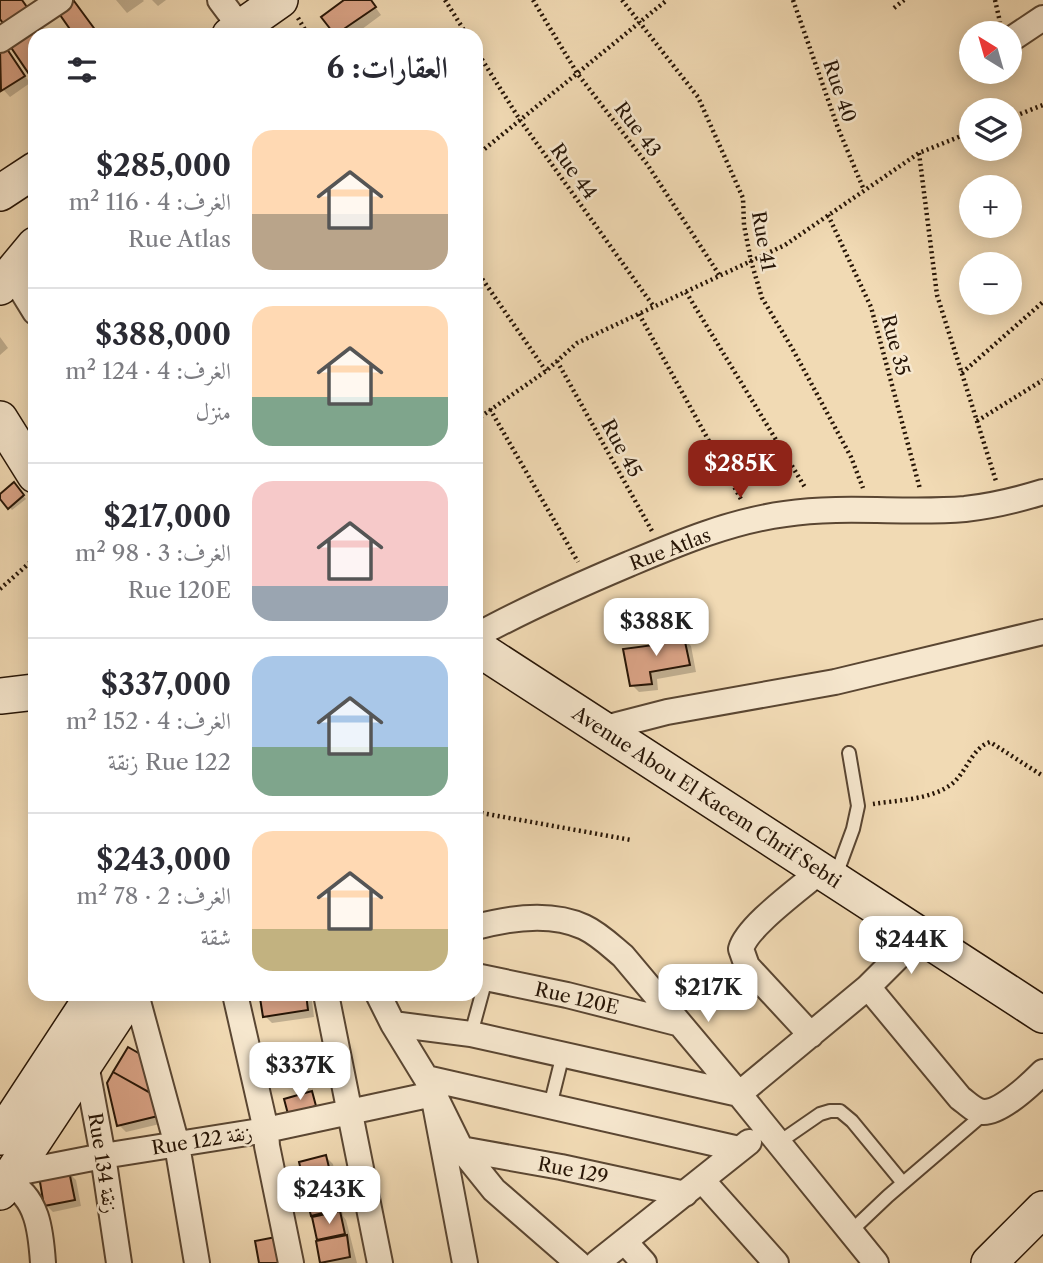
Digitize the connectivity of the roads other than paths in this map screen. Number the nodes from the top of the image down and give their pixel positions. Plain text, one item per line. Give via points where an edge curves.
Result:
1 (60, 0) edge
2 (220, 0) edge
3 (280, 0) edge
4 (1043, 18) edge
5 (234, 28) edge
6 (240, 28) edge
7 (1022, 32) edge
8 (0, 40) edge
9 (28, 175) edge
10 (0, 193) edge
11 (28, 253) edge
12 (5, 280) edge
13 (28, 305) edge
14 (0, 419) edge
15 (28, 464) edge
16 (1043, 492) edge
17 (1043, 632) edge
18 (483, 633) edge
19 (483, 653) edge
20 (28, 693) edge
21 (0, 696) edge
22 (601, 729) junction
23 (849, 753) dead end
24 (827, 875) junction
25 (483, 926) edge
26 (916, 933) junction
27 (483, 977) edge
28 (868, 987) junction
29 (89, 1001) edge
30 (129, 1001) edge
31 (136, 1001) edge
32 (237, 1001) edge
33 (327, 1001) edge
34 (382, 1001) edge
35 (477, 1001) edge
36 (1043, 1015) edge
37 (677, 1023) junction
38 (393, 1024) junction
39 (471, 1034) junction
40 (811, 1035) junction
41 (563, 1054) junction
42 (86, 1064) junction
43 (1043, 1072) edge
44 (430, 1086) junction
45 (739, 1094) junction
46 (550, 1107) junction
47 (349, 1110) junction
48 (986, 1112) junction
49 (265, 1130) junction
50 (772, 1136) junction
51 (0, 1137) edge
52 (177, 1145) junction
53 (461, 1149) junction
54 (739, 1149) junction
55 (103, 1156) junction
56 (6, 1182) edge
57 (903, 1183) junction
58 (693, 1187) junction
59 (1043, 1209) edge
60 (542, 1232) junction
61 (850, 1232) junction
62 (625, 1242) junction
63 (43, 1263) edge
64 (119, 1263) edge
65 (197, 1263) edge
66 (291, 1263) edge
67 (380, 1263) edge
68 (465, 1263) edge
69 (547, 1263) edge
70 (578, 1263) edge
71 (597, 1263) edge
72 (644, 1263) edge
73 (776, 1263) edge
74 (876, 1263) edge
75 (989, 1263) edge

1 - 8 street
2 - 5 street
3 - 6 street
4 - 7 street
9 - 10 street
11 - 12 street
12 - 13 street
14 - 15 street
16 - 18 street, Rue Atlas via 962,509 819,511 753,520 663,550
17 - 22 street via 835,682 667,712
19 - 22 street, Avenue Abou El Kacem Chrif Sebti
20 - 21 street
22 - 24 street, Avenue Abou El Kacem Chrif Sebti
23 - 24 lane via 858,806 853,829
24 - 26 street, Avenue Abou El Kacem Chrif Sebti
24 - 40 street via 758,924 741,949 747,966
25 - 37 street via 551,919 583,926 623,956
26 - 28 street
26 - 36 street, Avenue Abou El Kacem Chrif Sebti
27 - 37 street, Rue 120E
28 - 40 street
28 - 48 street via 960,1098
29 - 51 street
30 - 42 street
31 - 52 street
32 - 49 street
33 - 47 street
34 - 38 street
35 - 39 lane
37 - 45 street
38 - 39 street
38 - 44 street
39 - 41 street
40 - 45 street
41 - 45 street
41 - 46 lane
42 - 55 street, Rue 134 زنقة
42 - 56 street
43 - 48 street
44 - 46 street
44 - 47 street, Rue 122 زنقة
44 - 53 street
44 - 68 street
45 - 50 street
46 - 54 street
47 - 49 street, Rue 122 زنقة
47 - 67 street
48 - 57 lane
49 - 52 street, Rue 122 زنقة
49 - 66 street
50 - 54 street
50 - 57 lane via 820,1114 840,1111
50 - 61 street
52 - 55 street, Rue 122 زنقة
52 - 65 street
53 - 58 street, Rue 129
53 - 60 street via 494,1190
54 - 58 street
55 - 56 street, Rue 122 زنقة
55 - 64 street, Rue 134 زنقة
56 - 63 street via 20,1191 34,1212
57 - 61 lane
58 - 62 street
58 - 73 street
59 - 75 street
60 - 69 street
60 - 70 street
61 - 74 street
62 - 71 street
62 - 72 street

